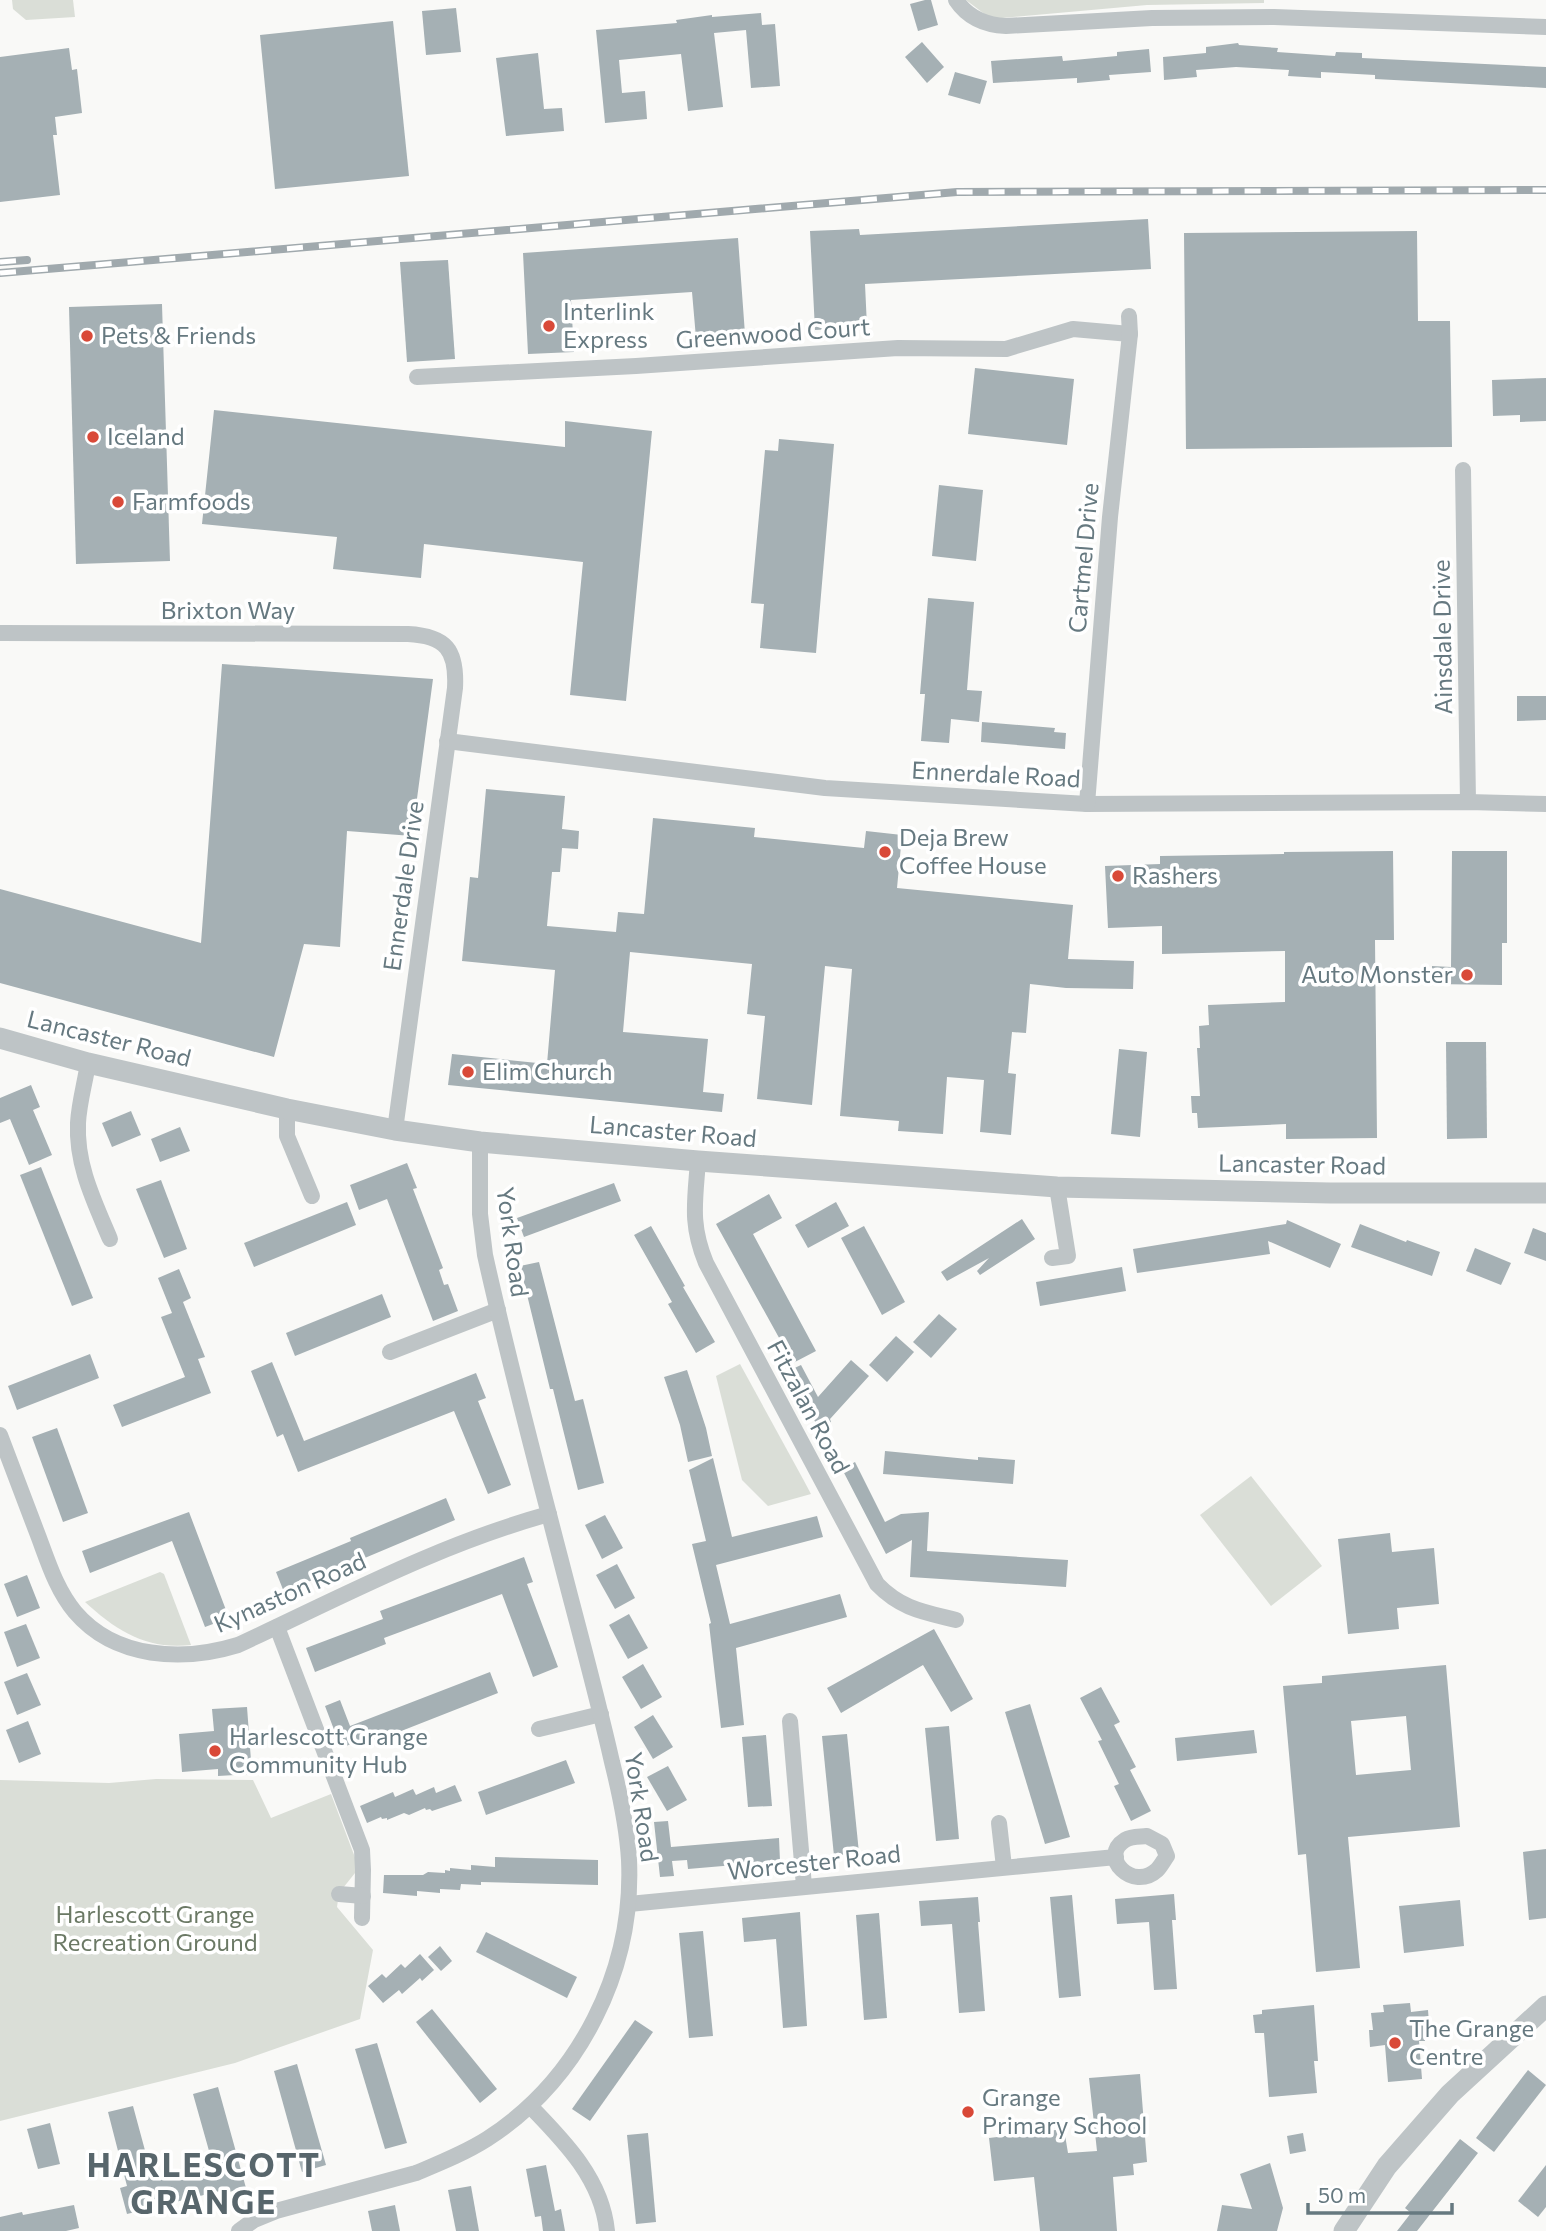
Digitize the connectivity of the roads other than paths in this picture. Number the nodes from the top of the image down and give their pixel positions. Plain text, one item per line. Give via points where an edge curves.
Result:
1 (956, 0) edge
2 (1275, 0) edge
3 (1274, 17) junction
4 (1546, 27) edge
5 (1129, 316) dead end
6 (1129, 334) junction
7 (417, 377) dead end
8 (1463, 470) dead end
9 (0, 634) edge
10 (450, 650) joint
11 (447, 741) junction
12 (1468, 802) junction
13 (1087, 804) junction
14 (1546, 804) edge
15 (0, 1038) edge
16 (88, 1063) junction
17 (287, 1109) junction
18 (395, 1130) junction
19 (480, 1142) junction
20 (698, 1161) junction
21 (1057, 1187) junction
22 (1546, 1193) edge
23 (312, 1196) dead end
24 (110, 1238) dead end
25 (1052, 1258) dead end
26 (498, 1310) junction
27 (390, 1352) dead end
28 (0, 1434) edge
29 (7, 1473) edge
30 (549, 1514) junction
31 (956, 1620) dead end
32 (277, 1626) junction
33 (601, 1714) junction
34 (790, 1721) dead end
35 (539, 1729) dead end
36 (999, 1823) dead end
37 (1116, 1857) dead end
38 (1004, 1867) junction
39 (804, 1886) junction
40 (339, 1894) dead end
41 (363, 1896) junction
42 (629, 1904) junction
43 (362, 1918) dead end
44 (1546, 2006) edge
45 (530, 2106) junction
46 (239, 2231) edge
47 (607, 2231) edge
48 (1344, 2231) edge

1 - 3 street via 975,19 1006,26
2 - 3 street
3 - 4 street
5 - 6 street, Cartmel Drive
6 - 7 street, Greenwood Court via 1073,329 1006,349 898,348
6 - 13 street, Cartmel Drive
8 - 12 street, Ainsdale Drive
9 - 10 street, Brixton Way via 408,634 438,639
10 - 11 street, Ennerdale Drive via 456,668
11 - 13 street, Ennerdale Road via 825,788
11 - 18 street, Ennerdale Drive
12 - 13 street, Ennerdale Road
12 - 14 street, Ennerdale Road
15 - 16 street, Lancaster Road
16 - 17 street, Lancaster Road
16 - 24 street via 78,1144 81,1166
17 - 18 street, Lancaster Road
17 - 23 street via 287,1136
18 - 19 street, Lancaster Road
19 - 20 street, Lancaster Road
19 - 26 street, York Road via 480,1214
20 - 21 street, Lancaster Road
20 - 31 street, Fitzalan Road via 694,1219 706,1263 877,1584 907,1607
21 - 22 street, Lancaster Road
21 - 25 street via 1068,1256
26 - 27 street
26 - 30 street, York Road
28 - 29 street, Kynaston Road
29 - 32 street, Kynaston Road via 58,1587 75,1612 116,1643 187,1655 214,1652
30 - 32 street, Kynaston Road via 429,1555
30 - 33 street, York Road
32 - 41 street via 362,1850
33 - 35 street
33 - 42 street, York Road via 624,1814
34 - 39 street
36 - 38 street
37 - 38 street, Worcester Road
38 - 39 street, Worcester Road
39 - 42 street, Worcester Road
40 - 41 street
41 - 43 street
42 - 45 street, York Road via 622,1943 597,2014 561,2073
44 - 48 street via 1450,2094 1387,2166
45 - 46 street, York Road via 485,2140 432,2166 276,2211
45 - 47 street via 569,2147 593,2183

